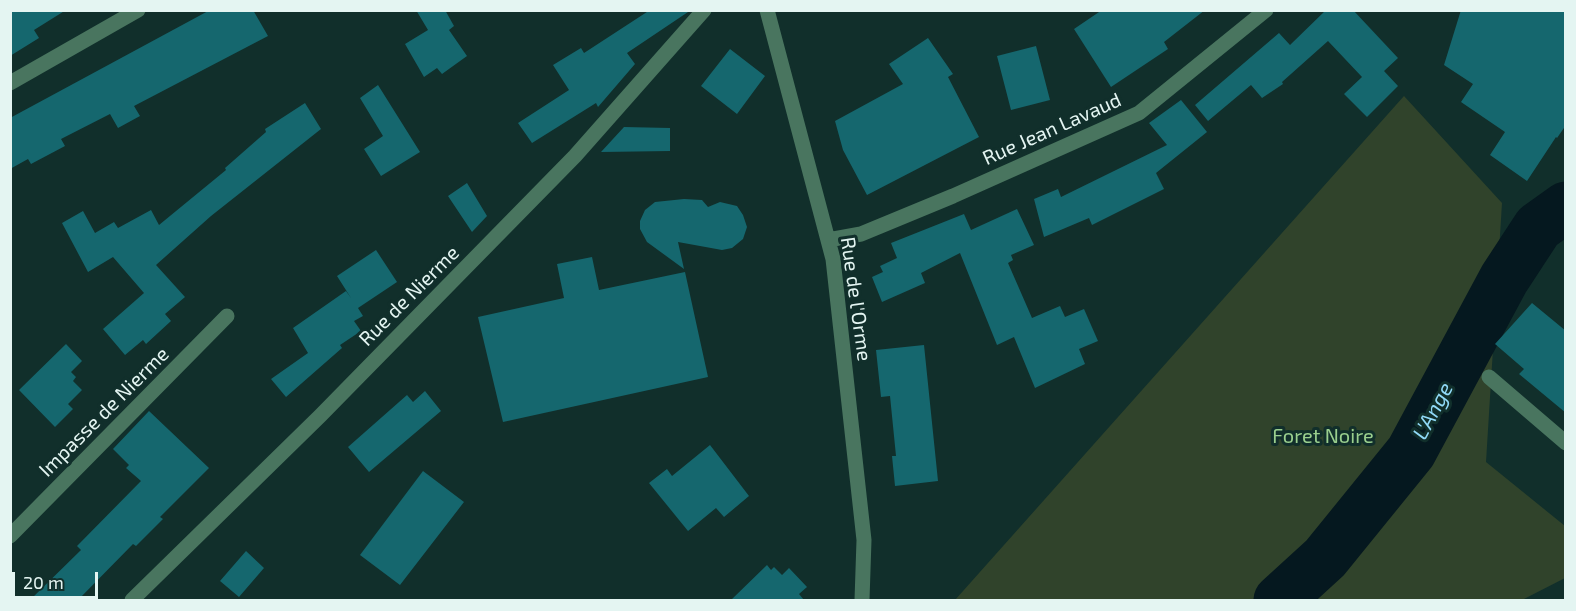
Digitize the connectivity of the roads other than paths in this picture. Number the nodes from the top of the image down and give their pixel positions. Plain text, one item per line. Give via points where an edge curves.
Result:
1 (138, 10) edge
2 (705, 10) edge
3 (766, 10) edge
4 (1266, 10) edge
5 (10, 83) edge
6 (828, 240) junction
7 (226, 316) dead end
8 (1489, 377) dead end
9 (1566, 443) edge
10 (10, 536) edge
11 (132, 600) edge
12 (862, 600) edge

1 - 5 street
2 - 11 street, Rue de Nierme via 575,156 320,416
3 - 6 street, Rue de l'Orme
4 - 6 street, Rue Jean Lavaud via 1139,113 861,234
6 - 12 street, Rue de l'Orme via 864,540
7 - 10 street, Impasse de Nierme
8 - 9 street

